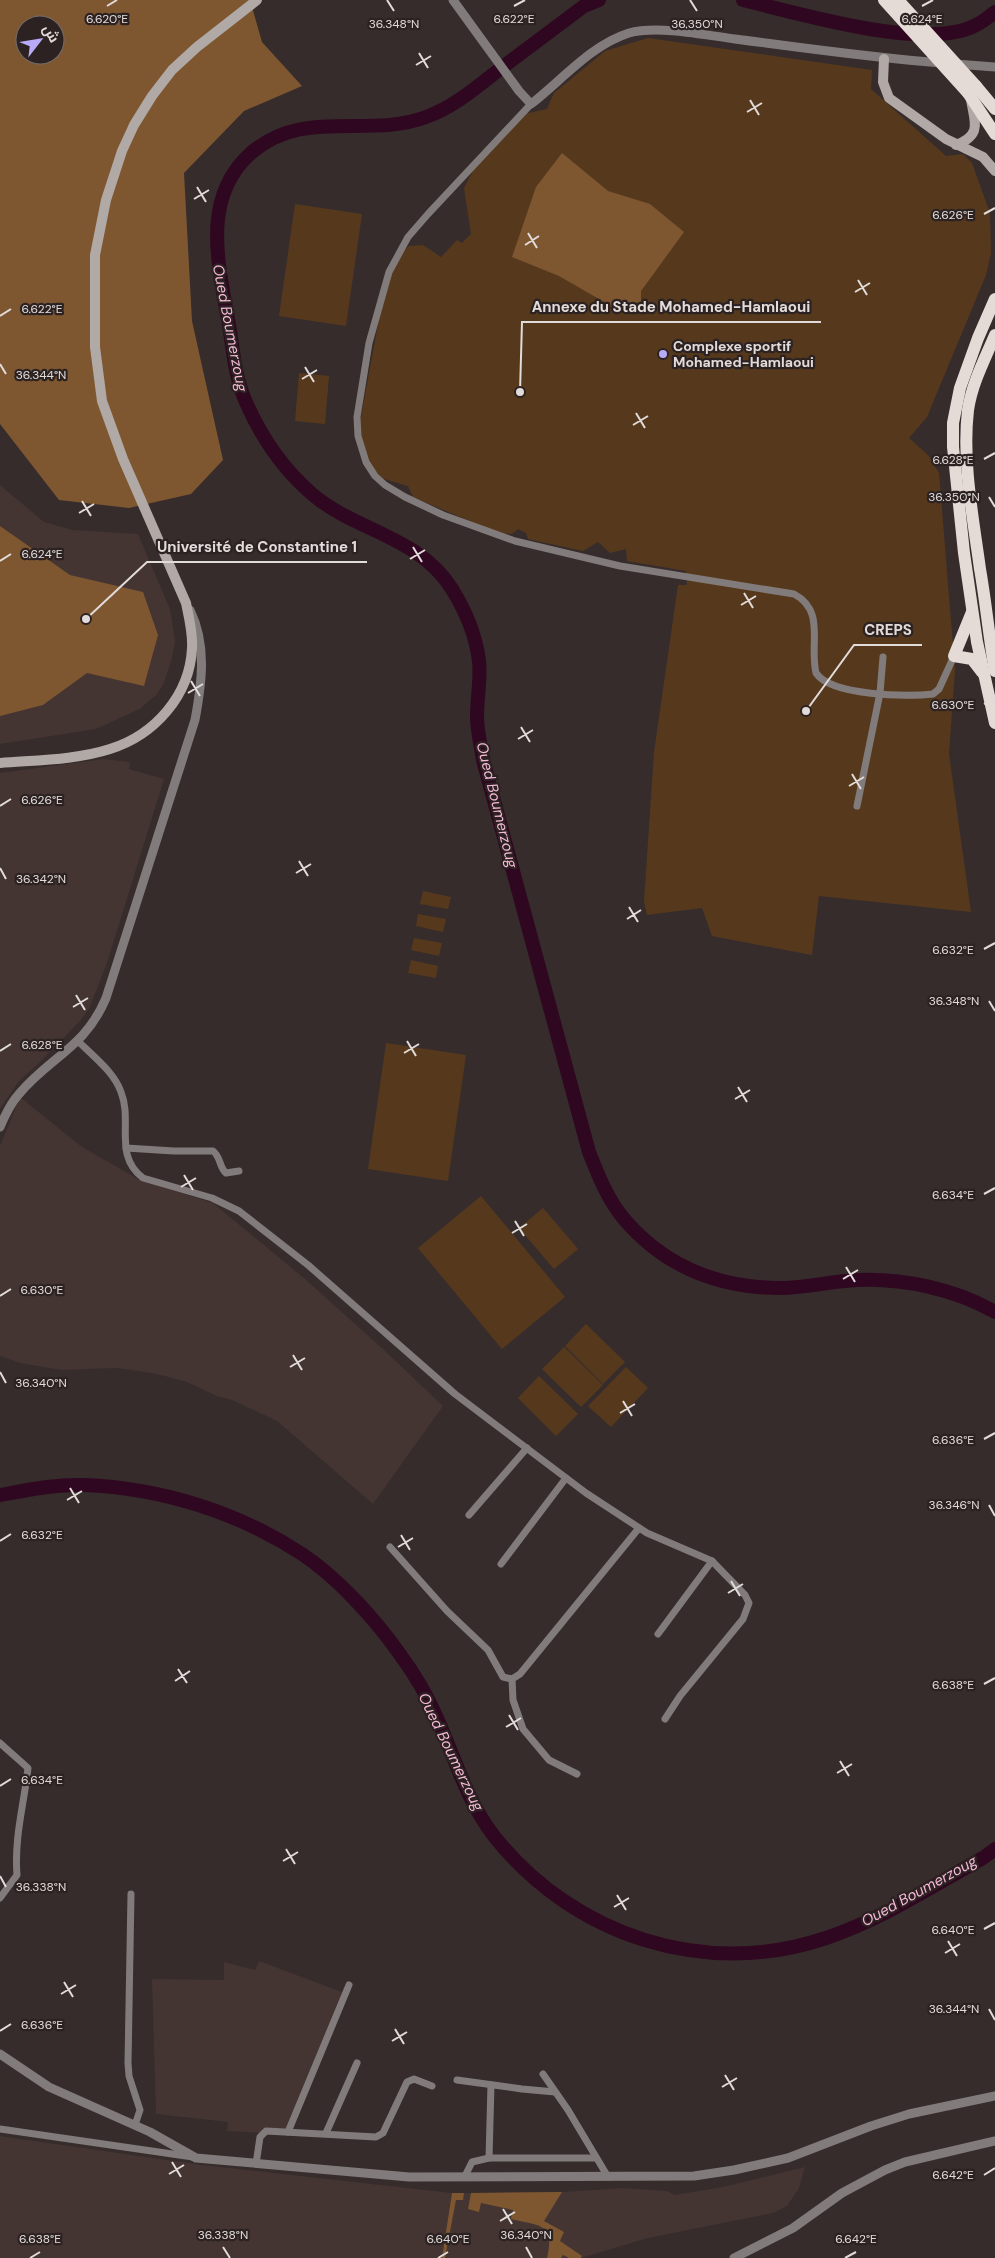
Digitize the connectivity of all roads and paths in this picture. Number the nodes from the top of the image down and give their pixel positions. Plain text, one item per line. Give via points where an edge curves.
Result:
1 (257, 0) edge
2 (453, 0) edge
3 (884, 0) edge
4 (898, 0) edge
5 (884, 59) junction
6 (995, 67) edge
7 (972, 92) junction
8 (531, 104) junction
9 (995, 109) edge
10 (995, 134) edge
11 (956, 145) junction
12 (995, 171) edge
13 (995, 299) edge
14 (995, 335) edge
15 (983, 584) junction
16 (186, 603) junction
17 (972, 612) junction
18 (992, 614) edge
19 (995, 633) edge
20 (883, 656) dead end
21 (954, 656) junction
22 (995, 671) edge
23 (987, 684) junction
24 (880, 693) junction
25 (995, 723) edge
26 (0, 763) edge
27 (857, 806) dead end
28 (79, 1042) junction
29 (0, 1127) edge
30 (126, 1148) junction
31 (239, 1171) dead end
32 (527, 1448) junction
33 (566, 1478) junction
34 (469, 1515) dead end
35 (640, 1528) junction
36 (390, 1547) dead end
37 (712, 1561) junction
38 (501, 1564) dead end
39 (658, 1634) dead end
40 (512, 1679) junction
41 (665, 1718) dead end
42 (0, 1742) edge
43 (578, 1774) dead end
44 (131, 1894) dead end
45 (0, 1898) edge
46 (349, 1984) dead end
47 (0, 2054) edge
48 (358, 2063) dead end
49 (543, 2074) dead end
50 (458, 2080) dead end
51 (432, 2086) dead end
52 (491, 2086) junction
53 (555, 2092) junction
54 (995, 2096) edge
55 (136, 2126) junction
56 (0, 2129) edge
57 (288, 2132) junction
58 (326, 2134) junction
59 (995, 2141) edge
60 (196, 2158) junction
61 (489, 2158) junction
62 (596, 2158) junction
63 (256, 2164) junction
64 (465, 2176) junction
65 (608, 2177) junction
66 (734, 2258) edge

1 - 16 main road via 197,47 172,70 152,96 122,151 106,200 95,255 95,347 102,401 123,459
2 - 8 street
3 - 7 highway, bridge
4 - 7 highway, bridge
5 - 6 street
5 - 8 street via 702,34 631,32 603,46
5 - 11 main road via 883,82 889,98
7 - 9 highway
7 - 10 highway
7 - 11 main road via 974,133 969,140
8 - 24 street via 428,214 403,245 388,272 369,343 357,417 358,436 366,462 380,481 405,497 443,515 508,538 620,566 794,594 812,609 814,659 819,678 841,687
11 - 12 main road via 983,156
13 - 17 highway via 967,366 953,423 956,487
14 - 15 highway via 974,382 966,435
15 - 18 highway
15 - 22 highway
16 - 26 main road via 191,625 190,665 171,707 156,724 110,750
16 - 28 street via 197,624 201,642 201,686 195,720 106,998
17 - 21 highway
17 - 23 highway
18 - 19 highway
20 - 24 street
21 - 23 highway via 976,662
21 - 24 street via 939,689 933,694
23 - 25 highway
24 - 27 street
28 - 29 street via 19,1093
28 - 30 street via 103,1066 121,1091
30 - 31 street via 213,1151 226,1173
30 - 32 street via 130,1166 143,1178 226,1203 259,1226 308,1264 455,1394
32 - 33 street
32 - 34 street
33 - 35 street
33 - 38 street
35 - 37 street via 663,1542
35 - 40 street via 520,1674
36 - 40 street via 488,1650 503,1677
37 - 39 street
37 - 41 street via 750,1603 743,1619
40 - 43 street via 513,1700 523,1729 549,1760
42 - 45 street via 28,1768 19,1818 18,1875
44 - 55 street via 128,2063 140,2110
46 - 57 street
47 - 55 street via 49,2086
48 - 58 street
49 - 53 street
50 - 52 street
51 - 58 street via 414,2080 407,2082 384,2133 376,2137
52 - 53 street
52 - 61 street
53 - 62 street
54 - 65 street via 909,2114 805,2152 734,2170 694,2176
55 - 60 street
56 - 60 street
57 - 58 street
57 - 63 street via 273,2130 262,2133
59 - 66 street via 885,2170 842,2193 793,2228
60 - 63 street
61 - 62 street
61 - 64 street via 472,2162
62 - 65 street
63 - 64 street via 409,2177
64 - 65 street

